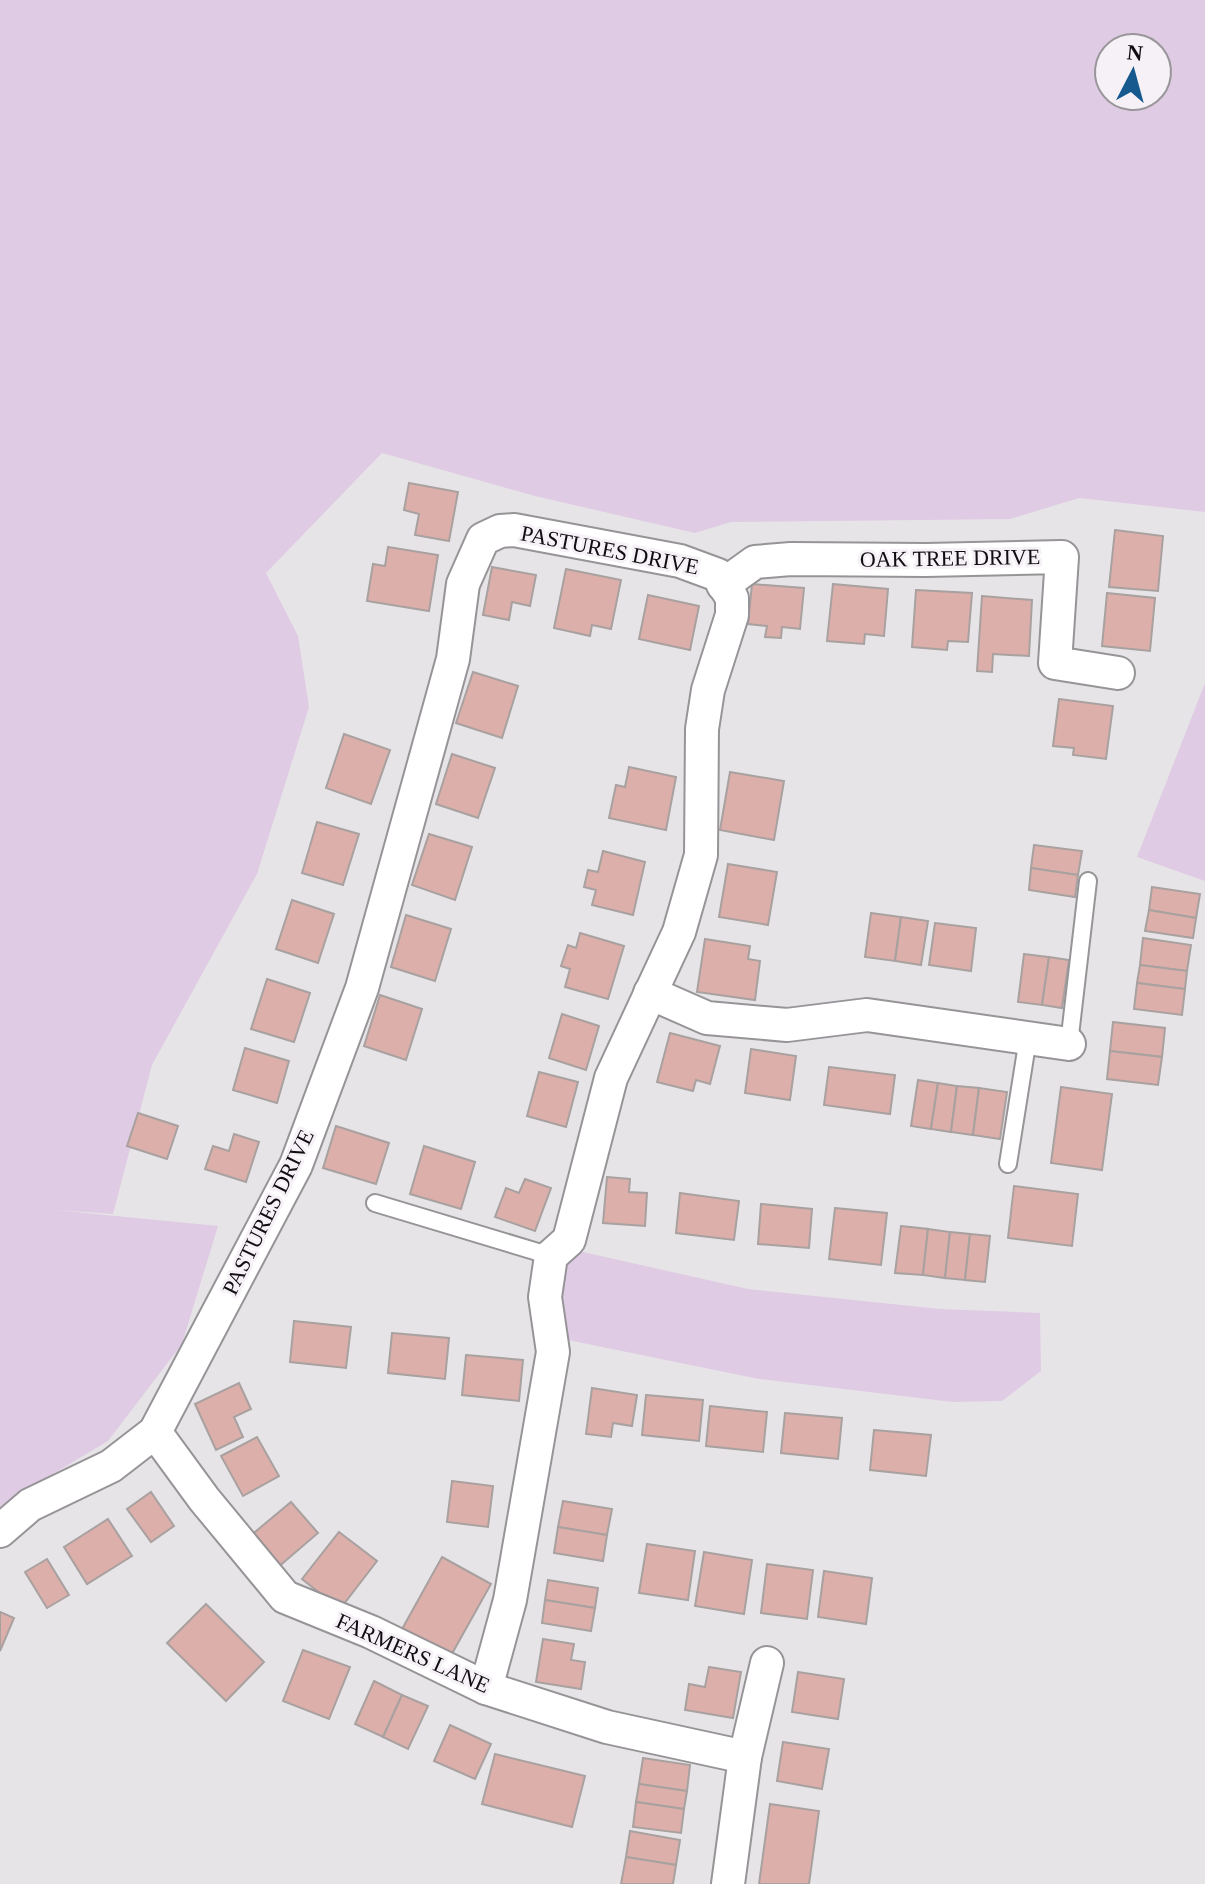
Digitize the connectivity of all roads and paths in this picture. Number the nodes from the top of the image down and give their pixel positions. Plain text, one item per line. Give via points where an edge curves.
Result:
1 (723, 585) junction
2 (1118, 673) dead end
3 (1088, 881) dead end
4 (650, 993) junction
5 (1028, 1038) junction
6 (1069, 1044) joint
7 (1008, 1164) dead end
8 (375, 1203) dead end
9 (551, 1256) junction
10 (155, 1432) junction
11 (0, 1531) edge
12 (767, 1663) dead end
13 (486, 1688) junction
14 (745, 1757) junction
15 (728, 1884) edge

1 - 2 street, OAK TREE DRIVE via 755,562 791,559 1062,557 1055,663
1 - 4 street, PASTURES DRIVE via 732,598 732,615 708,690 702,729 701,855 679,932
1 - 10 street, PASTURES DRIVE via 718,575 680,561 514,530 483,539 463,584 453,659 362,988 296,1165
3 - 6 lane
4 - 5 street via 707,1018 787,1025 867,1015
4 - 9 street, PASTURES DRIVE via 611,1078 569,1240
5 - 6 street
5 - 7 lane
8 - 9 lane
9 - 13 street, PASTURES DRIVE via 545,1297 553,1352 510,1600
10 - 11 street, PASTURES DRIVE via 111,1466 30,1505
10 - 13 street, FARMERS LANE via 285,1597
12 - 14 street
13 - 14 street, FARMERS LANE via 607,1727
14 - 15 street

